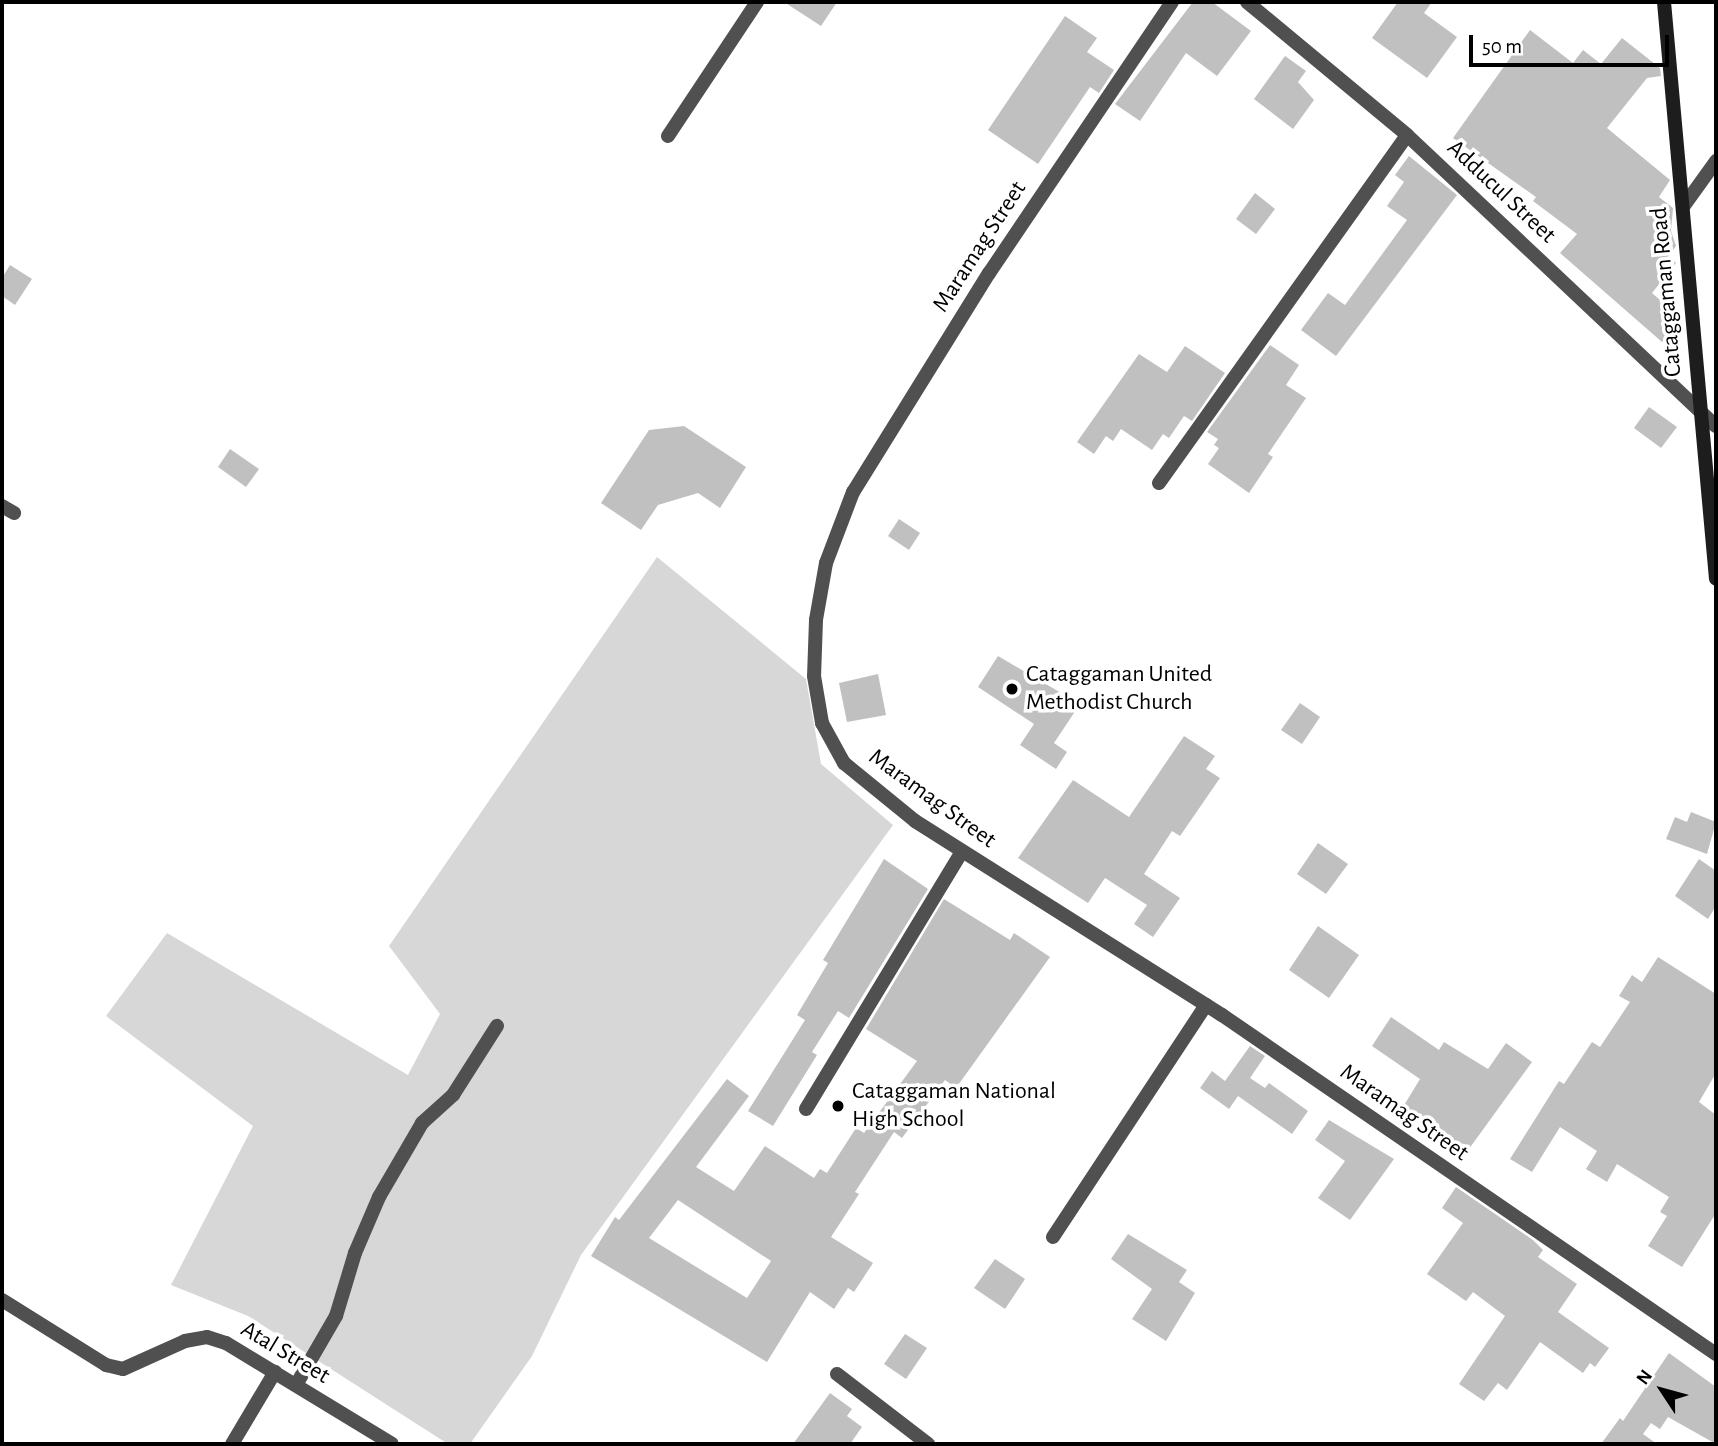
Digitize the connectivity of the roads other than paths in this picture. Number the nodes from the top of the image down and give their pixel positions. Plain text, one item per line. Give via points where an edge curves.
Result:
1 (757, 2) edge
2 (1172, 2) edge
3 (1247, 2) edge
4 (1664, 2) edge
5 (1406, 135) junction
6 (668, 136) dead end
7 (1716, 161) edge
8 (1684, 207) junction
9 (1700, 411) junction
10 (1716, 426) edge
11 (1159, 483) dead end
12 (1716, 579) edge
13 (962, 851) junction
14 (1206, 1005) junction
15 (497, 1026) dead end
16 (806, 1109) dead end
17 (1053, 1237) dead end
18 (2, 1300) edge
19 (1716, 1354) edge
20 (275, 1372) junction
21 (837, 1374) dead end
22 (296, 1385) junction
23 (232, 1444) edge
24 (392, 1444) edge
25 (928, 1444) edge

1 - 6 street
2 - 13 street, Maramag Street via 905,404 853,492 826,563 816,621 814,676 822,723 834,750 878,792
3 - 5 street, Adducul Street
4 - 8 street, Cataggaman Road
5 - 9 street, Adducul Street
5 - 11 street
7 - 8 street
8 - 9 street, Cataggaman Road
9 - 10 street, Adducul Street
9 - 12 street, Cataggaman Road
13 - 14 street, Maramag Street
13 - 16 street
14 - 17 street
14 - 19 street, Maramag Street
15 - 22 street via 453,1095 422,1123 379,1197 335,1316
18 - 20 street, Atal Street via 115,1367 141,1364 185,1341 207,1337
20 - 22 street, Atal Street
20 - 23 street
21 - 25 street
22 - 24 street, Atal Street

